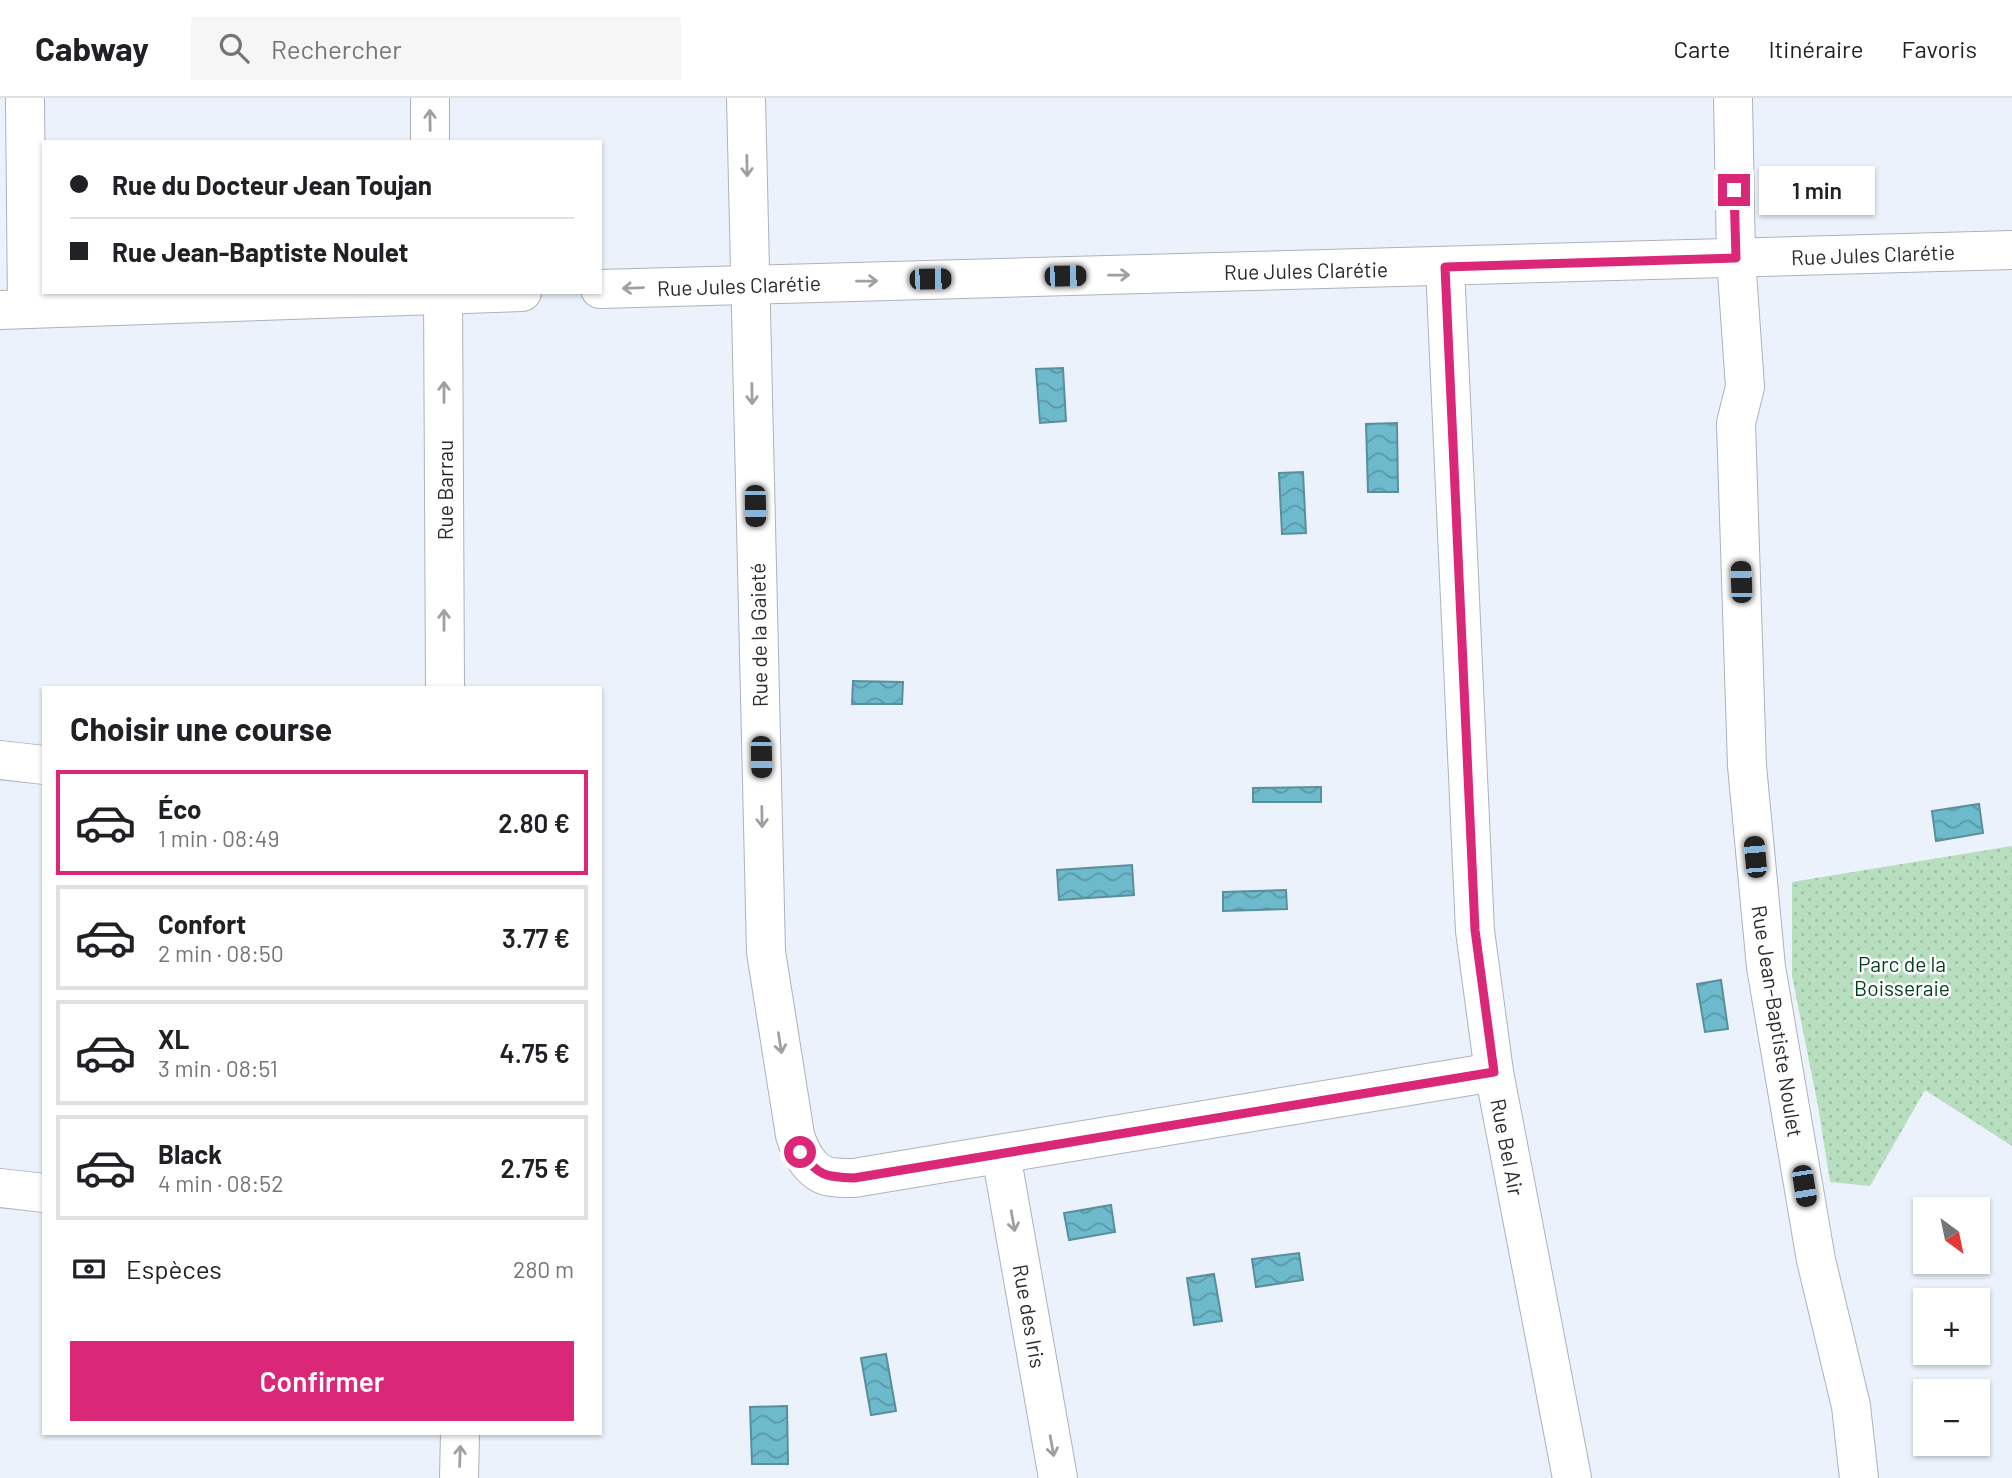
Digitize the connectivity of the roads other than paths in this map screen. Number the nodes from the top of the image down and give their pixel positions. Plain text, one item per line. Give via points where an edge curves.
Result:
1 (25, 98) edge
2 (430, 98) edge
3 (746, 98) edge
4 (1733, 98) edge
5 (430, 140) edge
6 (2012, 250) edge
7 (1736, 258) junction
8 (1445, 267) junction
9 (750, 284) junction
10 (602, 289) edge
11 (443, 294) edge
12 (14, 309) edge
13 (445, 686) edge
14 (0, 760) edge
15 (42, 765) edge
16 (1494, 1072) junction
17 (1002, 1154) junction
18 (0, 1188) edge
19 (42, 1194) edge
20 (460, 1435) edge
21 (459, 1478) edge
22 (1058, 1478) edge
23 (1572, 1478) edge
24 (1860, 1478) edge

1 - 12 street
5 -> 2 street
3 -> 9 street, Rue de la Gaieté
4 - 7 street, Rue Jean-Baptiste Noulet
6 - 7 street, Rue Jules Clarétie
7 - 8 street, Rue Jules Clarétie
7 - 24 street, Rue Jean-Baptiste Noulet via 1745,387 1736,424 1747,766 1766,967 1816,1260 1851,1406
9 -> 8 street, Rue Jules Clarétie
8 - 16 street, Rue Bel Air via 1475,930
9 -> 10 street, Rue Jules Clarétie
9 -> 17 street, Rue de la Gaieté via 766,952 795,1135 810,1165 828,1177 854,1178
11 - 12 street
13 -> 11 street, Rue Barrau
14 - 15 street
16 - 17 street
16 - 23 street, Rue Bel Air
17 -> 22 street, Rue des Iris
18 - 19 street
21 -> 20 street

